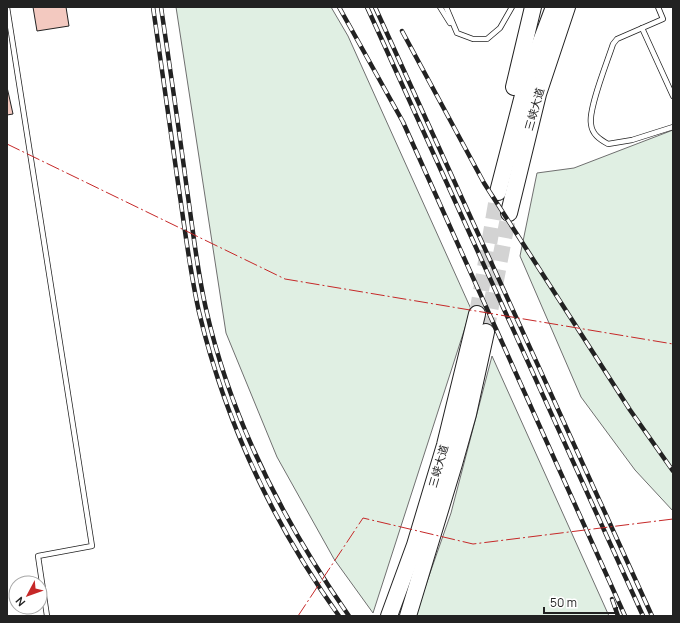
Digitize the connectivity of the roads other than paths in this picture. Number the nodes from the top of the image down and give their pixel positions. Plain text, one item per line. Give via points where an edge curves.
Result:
1 (7, 7) edge
2 (440, 7) edge
3 (446, 7) edge
4 (512, 7) edge
5 (533, 7) edge
6 (554, 7) edge
7 (567, 7) edge
8 (658, 7) edge
9 (642, 28) junction
10 (457, 33) junction
11 (673, 96) edge
12 (673, 127) edge
13 (509, 213) tunnel mouth
14 (477, 314) tunnel mouth
15 (486, 332) tunnel mouth
16 (47, 616) edge
17 (389, 616) edge
18 (408, 616) edge

1 - 16 lane via 92,546 38,556
2 - 10 lane
3 - 10 lane
4 - 10 lane via 500,28 487,39 473,39
5 - 6 highway, 三峡大道 via 502,138 498,192 528,76
7 - 13 highway, 三峡大道 via 538,94
8 - 9 lane via 663,19
9 - 11 lane
9 - 12 lane via 617,39 613,44 592,109 590,124 597,138 608,144 632,140
14 - 17 highway, 三峡大道 via 444,445 415,545
15 - 18 highway, 三峡大道 via 466,421

